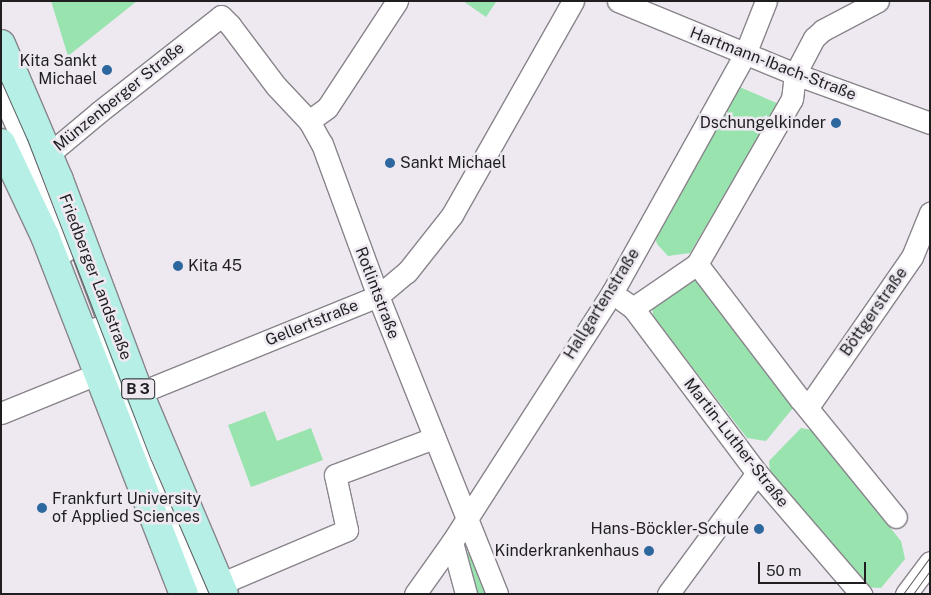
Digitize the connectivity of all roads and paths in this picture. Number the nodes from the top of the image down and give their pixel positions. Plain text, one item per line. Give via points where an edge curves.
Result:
1 (397, 1) edge
2 (573, 1) edge
3 (618, 1) edge
4 (766, 1) edge
5 (878, 1) edge
6 (221, 16) joint
7 (1, 44) edge
8 (745, 54) junction
9 (795, 74) junction
10 (1, 91) edge
11 (310, 120) junction
12 (930, 123) edge
13 (1, 143) edge
14 (23, 174) edge
15 (930, 213) edge
16 (697, 264) junction
17 (612, 293) junction
18 (378, 296) junction
19 (633, 308) junction
20 (97, 374) junction
21 (139, 393) junction
22 (808, 407) junction
23 (1, 413) edge
24 (434, 438) junction
25 (757, 473) junction
26 (467, 516) junction
27 (896, 516) dead end
28 (452, 542) junction
29 (930, 562) edge
30 (217, 591) edge
31 (184, 594) edge
32 (415, 594) edge
33 (466, 594) edge
34 (497, 594) edge
35 (668, 594) edge
36 (861, 594) edge
37 (906, 594) edge

1 - 11 street via 327,108
2 - 18 street, Gellertstraße via 452,215 407,272
3 - 8 street, Hartmann-Ibach-Straße
4 - 8 street, Hallgartenstraße
5 - 9 street via 814,38
6 - 11 street, Rotlintstraße via 276,86
6 - 14 street, Münzenberger Straße
7 - 14 main road, Friedberger Landstraße / B 3 via 36,125
8 - 9 street, Hartmann-Ibach-Straße
8 - 17 street, Hallgartenstraße
9 - 12 street, Hartmann-Ibach-Straße
9 - 16 street, Hallgartenstraße via 792,99
10 - 14 street, Friedberger Landstraße
11 - 18 street, Rotlintstraße via 322,144
13 - 14 main road, Friedberger Landstraße / B 3
14 - 20 main road, Friedberger Landstraße / B 3
14 - 21 main road, Friedberger Landstraße / B 3
14 - 30 street, Friedberger Landstraße via 148,462
15 - 22 street, Böttgerstraße via 912,257
16 - 19 street, Hallgartenstraße
16 - 22 street
17 - 19 street, Martin-Luther-Straße
17 - 26 street, Hallgartenstraße
18 - 21 street, Gellertstraße
18 - 24 street, Rotlintstraße
19 - 25 street, Martin-Luther-Straße
20 - 23 street
20 - 31 main road, Friedberger Landstraße / B 3
21 - 30 main road, Friedberger Landstraße / B 3
22 - 27 street
24 - 26 street, Rotlintstraße
24 - 30 street via 335,475 347,530
25 - 35 street
25 - 36 street, Martin-Luther-Straße
26 - 28 street, Hallgartenstraße
26 - 34 street, Rotlintstraße
28 - 32 street, Hallgartenstraße
28 - 33 street
29 - 37 street

